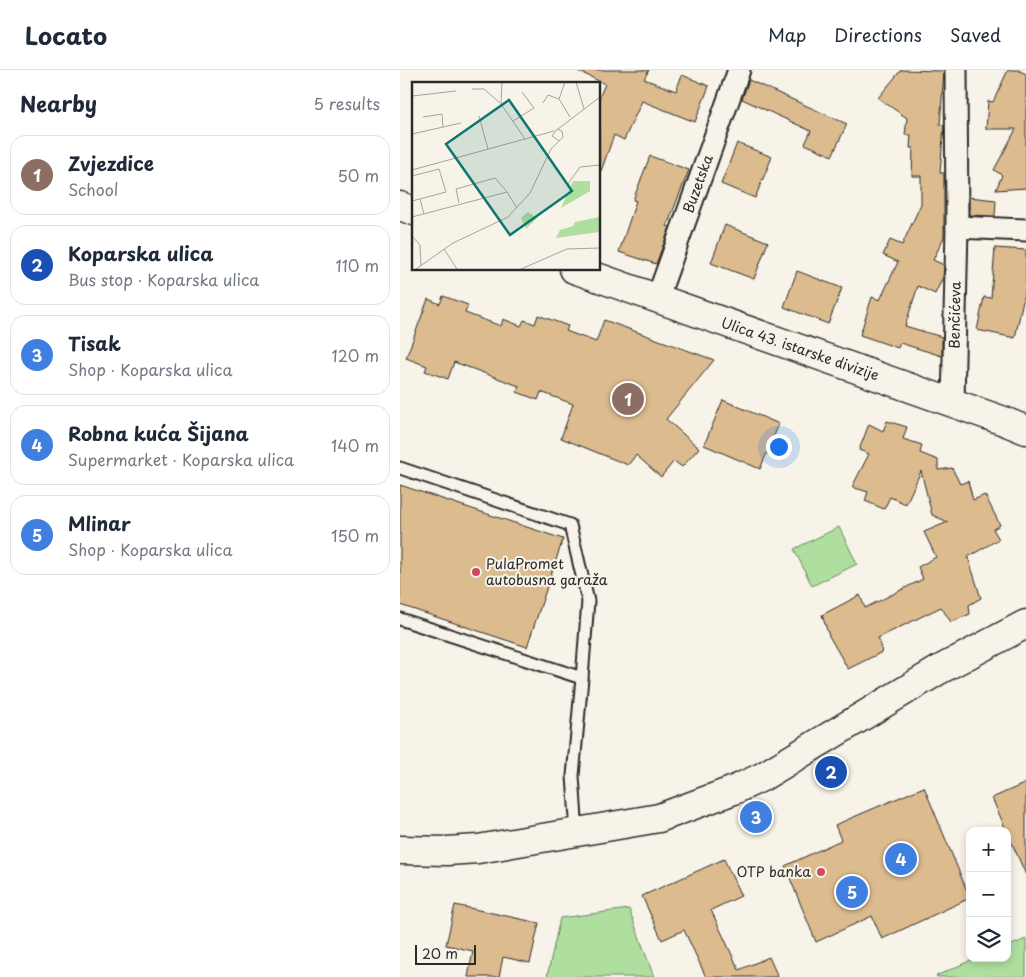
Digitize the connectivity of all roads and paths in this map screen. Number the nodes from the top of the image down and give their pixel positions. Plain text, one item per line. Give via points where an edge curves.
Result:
1 (739, 70) edge
2 (956, 70) edge
3 (400, 206) edge
4 (412, 210) edge
5 (958, 227) junction
6 (1026, 230) edge
7 (577, 270) edge
8 (657, 299) junction
9 (953, 403) junction
10 (1026, 430) edge
11 (400, 468) edge
12 (400, 619) edge
13 (1026, 624) edge
14 (582, 678) junction
15 (577, 833) junction
16 (400, 850) edge

1 - 8 street, Buzetska
2 - 5 street, Benčićeva
3 - 4 main road
5 - 6 street
5 - 9 street, Benčićeva
7 - 8 main road, Ulica 43. istarske divizije
8 - 9 main road, Ulica 43. istarske divizije
9 - 10 main road, Ulica 43. istarske divizije
11 - 14 lane via 570,525 588,601
12 - 14 lane
13 - 15 main road via 939,670 762,778 659,818
14 - 15 lane via 574,776
15 - 16 main road via 478,849

